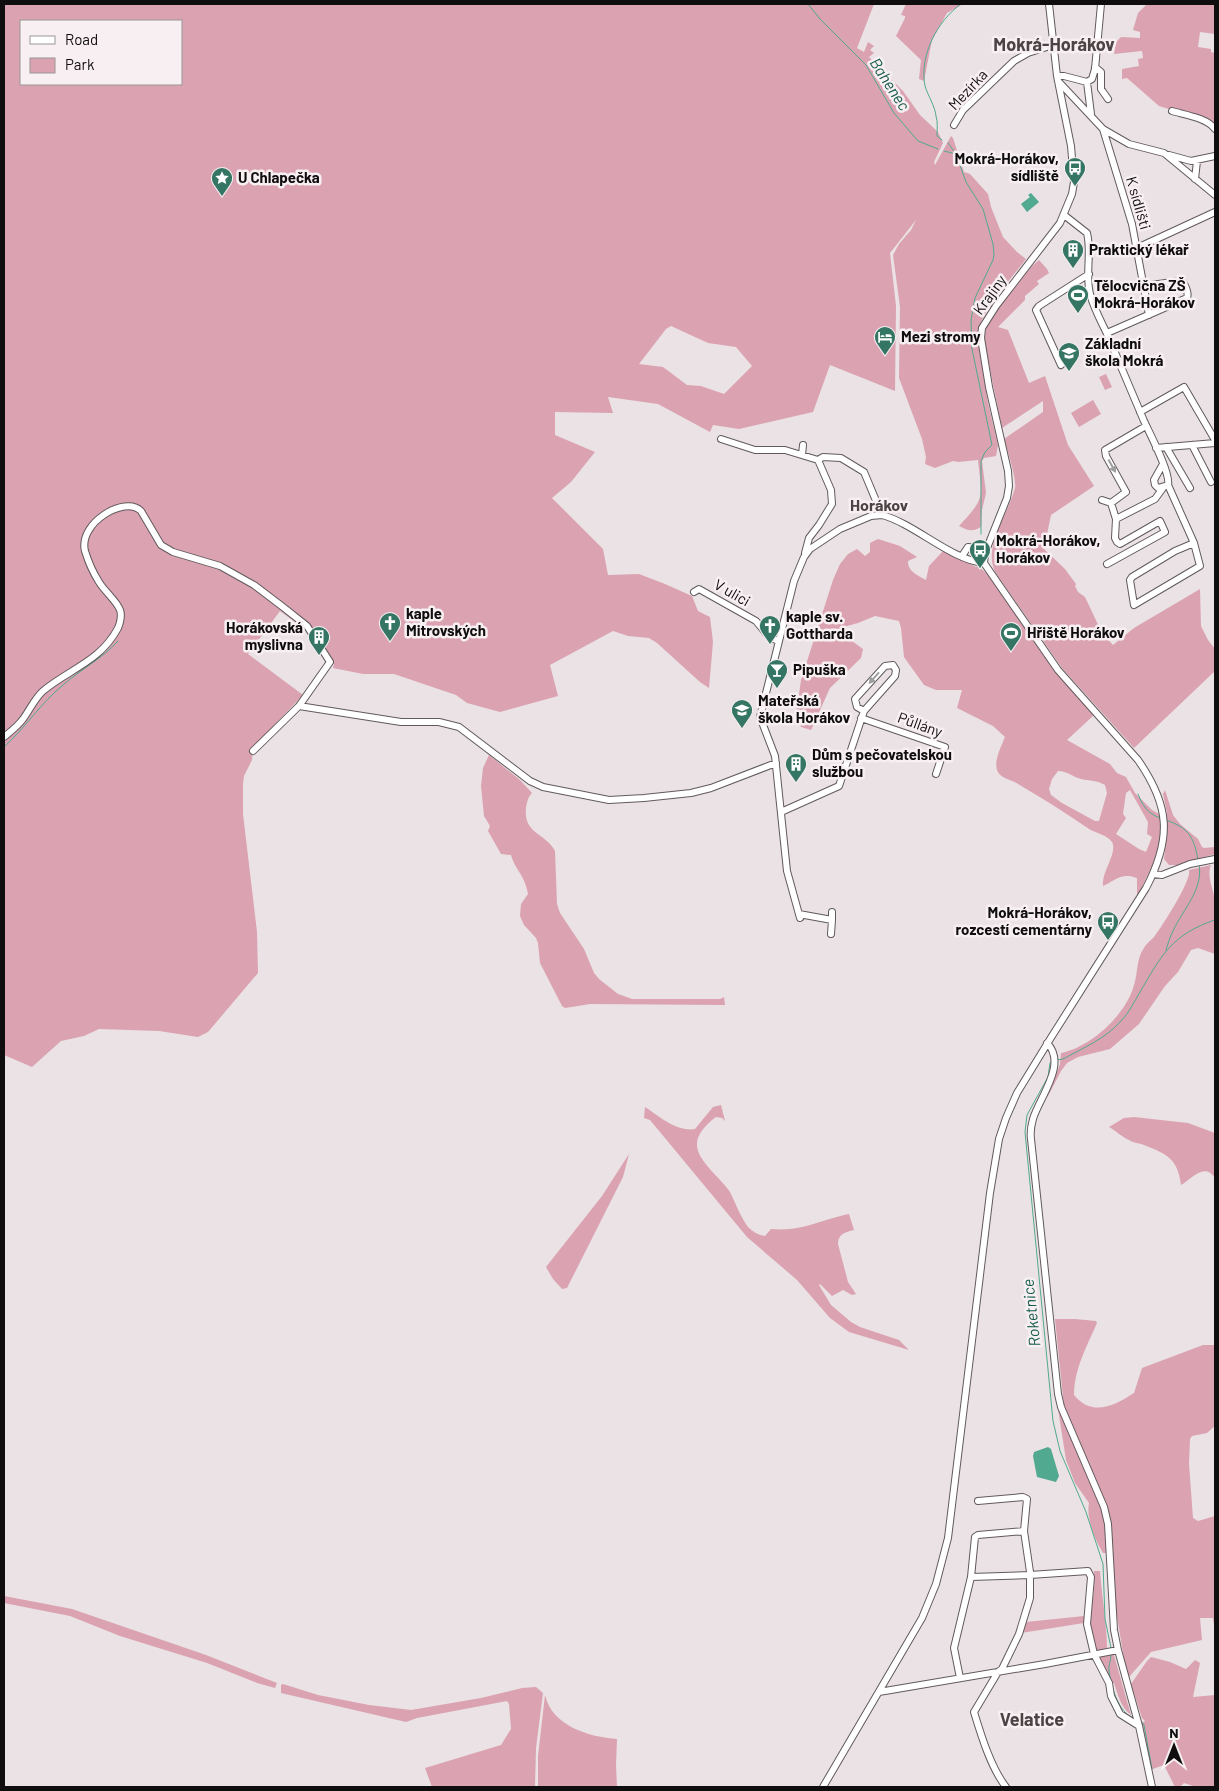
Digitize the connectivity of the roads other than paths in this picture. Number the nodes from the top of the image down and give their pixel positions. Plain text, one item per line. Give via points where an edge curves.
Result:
1 (1050, 4) edge
2 (1101, 4) edge
3 (1053, 45) junction
4 (1095, 67) junction
5 (1058, 78) junction
6 (1087, 82) junction
7 (1108, 99) dead end
8 (1172, 111) dead end
9 (1091, 114) junction
10 (954, 125) dead end
11 (1103, 128) junction
12 (1215, 129) edge
13 (1164, 153) junction
14 (1215, 156) edge
15 (1197, 161) junction
16 (1194, 179) junction
17 (1215, 195) edge
18 (1215, 212) edge
19 (1064, 215) junction
20 (1137, 248) junction
21 (1089, 274) junction
22 (1144, 286) junction
23 (1148, 315) junction
24 (1107, 333) junction
25 (1060, 365) dead end
26 (1140, 412) junction
27 (1146, 426) junction
28 (721, 439) dead end
29 (1215, 441) edge
30 (803, 445) dead end
31 (1192, 445) junction
32 (1166, 447) junction
33 (1156, 448) junction
34 (802, 455) junction
35 (818, 460) junction
36 (1163, 464) junction
37 (1212, 482) dead end
38 (1165, 486) junction
39 (1190, 488) dead end
40 (1102, 500) dead end
41 (1111, 503) junction
42 (882, 514) junction
43 (1116, 519) junction
44 (1194, 542) junction
45 (1120, 544) junction
46 (985, 553) junction
47 (1123, 555) junction
48 (962, 556) junction
49 (804, 557) junction
50 (984, 564) junction
51 (1107, 564) dead end
52 (694, 592) dead end
53 (778, 642) junction
54 (299, 706) junction
55 (863, 714) junction
56 (4, 738) edge
57 (253, 752) dead end
58 (776, 763) junction
59 (936, 774) dead end
60 (781, 812) junction
61 (1215, 859) edge
62 (1153, 874) junction
63 (832, 912) dead end
64 (832, 920) junction
65 (831, 934) dead end
66 (1048, 1043) junction
67 (978, 1501) dead end
68 (1024, 1531) junction
69 (1030, 1575) junction
70 (971, 1577) junction
71 (1114, 1651) junction
72 (1094, 1654) junction
73 (998, 1672) junction
74 (960, 1678) junction
75 (879, 1692) junction
76 (1138, 1721) junction
77 (823, 1787) edge
78 (1006, 1787) edge
79 (1152, 1787) edge

1 - 3 street, Krajiny
2 - 4 street
3 - 5 street, Krajiny
3 - 10 street, Mezírka via 1014,61 963,110
4 - 6 street via 1092,79
4 - 7 street via 1101,72 1101,89
5 - 6 street via 1064,76
5 - 9 street
5 - 19 street, Krajiny via 1074,168 1072,194
6 - 9 street
8 - 12 street via 1201,120
9 - 11 street
11 - 13 street via 1129,144
11 - 20 street, K sídlišti
13 - 15 street
13 - 16 street
14 - 15 street
15 - 16 street
16 - 17 street
18 - 20 street
19 - 21 street via 1087,233
19 - 46 street, Krajiny via 982,328 989,388 1009,486 1008,498
20 - 22 street, K sídlišti
21 - 24 street via 1091,298
21 - 25 street via 1036,310
22 - 23 street, K sídlišti
22 - 23 street via 1180,281 1188,293 1187,298
23 - 24 street
24 - 26 street
26 - 27 street
26 - 29 street via 1184,387
27 - 33 street
27 -> 41 street via 1105,450 1126,492
28 - 34 street via 755,450 785,450
29 - 31 street
30 - 34 street
31 - 32 street
31 - 37 street
32 - 33 street
32 - 39 street
33 - 36 street
34 - 35 street
35 - 42 street via 822,457 841,458 864,472
35 - 49 street via 831,490 832,504 809,538
36 - 38 street via 1169,479
36 - 38 street via 1154,482 1157,487
38 - 43 street via 1156,499
38 - 44 street
40 - 41 street
41 - 43 street
42 - 48 street
42 - 49 street via 840,529 810,549
43 - 45 street via 1115,538
44 - 44 street via 1132,577 1134,605 1200,566
45 - 47 street
45 - 47 street via 1160,521 1165,532
46 - 48 street via 968,547
46 - 50 street, Krajiny
47 - 51 street
48 - 50 street
49 - 53 street via 794,581
50 - 62 street via 1058,670 1148,774 1159,796 1164,819 1162,848
52 - 53 street, V ulici via 699,589 756,621 770,638
53 - 58 street via 760,717
54 - 56 street via 330,662 307,626 254,584 220,566 173,552 161,545 141,511 129,507 104,513 94,522 87,532 85,550 99,582 120,609 118,628 92,659 42,692 22,722
54 - 57 street
54 - 58 street via 401,722 439,722 459,727 543,788 609,800 691,793
55 -> 55 street via 895,676 895,667 885,666 855,699
55 - 59 street, Půllány via 945,746
55 - 60 street via 839,786
58 - 60 street
60 - 64 street via 787,871 799,916
61 - 62 street via 1194,862 1162,875
62 - 66 street
63 - 64 street
64 - 65 street
66 - 71 street via 1054,1061 1050,1082 1032,1123 1030,1139 1058,1394 1108,1524
66 - 75 street via 1011,1106 995,1156 948,1538 941,1570 922,1618
67 - 68 street via 1023,1497 1026,1499
68 - 69 street
68 - 70 street via 976,1535
69 - 70 street
69 - 72 street via 1084,1570 1090,1573 1087,1624
69 - 73 street via 1030,1598 1024,1619
70 - 74 street via 954,1648
71 - 72 street
71 - 76 street
72 - 73 street
72 - 76 street via 1120,1714
73 - 74 street
73 - 78 street via 974,1712 986,1747
74 - 75 street
75 - 77 street
76 - 79 street

